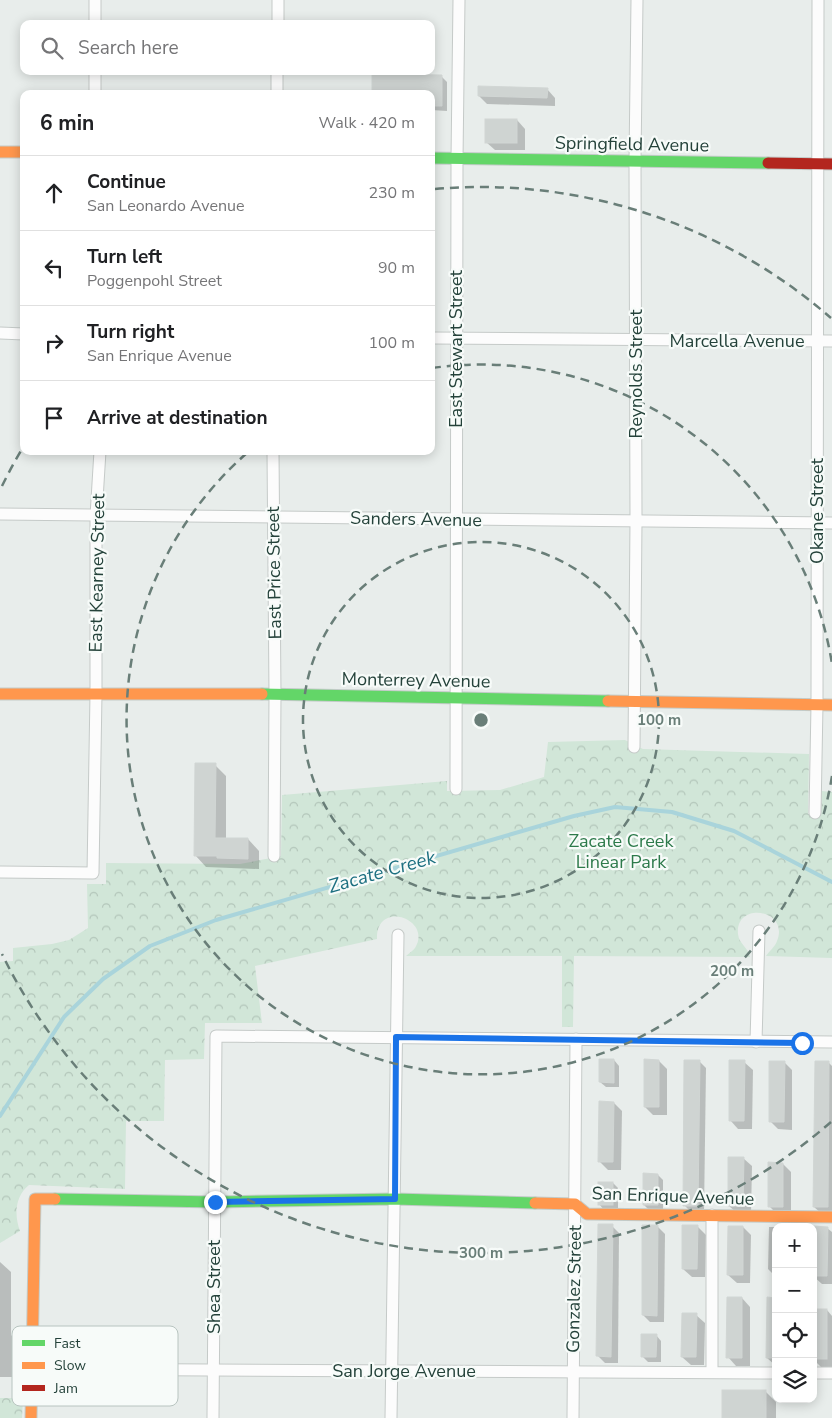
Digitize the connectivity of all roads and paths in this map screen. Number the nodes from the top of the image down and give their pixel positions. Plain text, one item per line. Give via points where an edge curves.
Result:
1 (95, 0) edge
2 (278, 0) edge
3 (459, 0) edge
4 (638, 0) edge
5 (818, 0) edge
6 (95, 20) edge
7 (278, 20) edge
8 (95, 75) edge
9 (277, 75) edge
10 (95, 90) edge
11 (277, 90) edge
12 (0, 152) edge
13 (20, 152) edge
14 (435, 158) edge
15 (457, 159) junction
16 (635, 161) junction
17 (818, 164) junction
18 (832, 164) edge
19 (0, 333) edge
20 (20, 334) edge
21 (435, 338) edge
22 (456, 338) junction
23 (636, 340) junction
24 (817, 341) junction
25 (832, 341) edge
26 (100, 455) edge
27 (273, 455) edge
28 (0, 514) edge
29 (96, 516) junction
30 (273, 518) junction
31 (456, 520) junction
32 (636, 521) junction
33 (817, 523) junction
34 (832, 523) edge
35 (0, 694) edge
36 (96, 694) junction
37 (275, 694) junction
38 (456, 698) junction
39 (634, 702) junction
40 (817, 704) junction
41 (832, 705) edge
42 (634, 747) dead end
43 (456, 789) dead end
44 (815, 813) dead end
45 (274, 856) dead end
46 (0, 872) edge
47 (759, 931) dead end
48 (398, 935) dead end
49 (396, 1037) junction
50 (576, 1039) junction
51 (756, 1042) junction
52 (832, 1042) edge
53 (395, 1199) junction
54 (215, 1202) junction
55 (575, 1204) junction
56 (712, 1215) junction
57 (832, 1216) edge
58 (33, 1326) edge
59 (178, 1370) edge
60 (214, 1370) junction
61 (392, 1371) junction
62 (573, 1372) junction
63 (712, 1372) junction
64 (772, 1373) edge
65 (817, 1373) edge
66 (832, 1374) edge
67 (213, 1418) edge
68 (391, 1418) edge
69 (573, 1418) edge

1 - 6 street
2 - 7 street
3 - 15 street, East Stewart Street
4 - 16 street, Reynolds Street
5 - 17 street, Okane Street
8 - 10 street
9 - 11 street
12 - 13 street
14 - 15 street, Springfield Avenue
15 - 16 street, Springfield Avenue
15 - 22 street, East Stewart Street
16 - 17 street, Springfield Avenue
16 - 23 street, Reynolds Street
17 - 18 street, Springfield Avenue
17 - 24 street, Okane Street
19 - 20 street
21 - 22 street, Marcella Avenue
22 - 23 street, Marcella Avenue
22 - 31 street, East Stewart Street
23 - 24 street, Marcella Avenue
23 - 32 street, Reynolds Street
24 - 25 street, Marcella Avenue
24 - 33 street, Okane Street
26 - 29 street, East Kearney Street
27 - 30 street, East Price Street
28 - 29 street, Sanders Avenue
29 - 30 street, Sanders Avenue
29 - 36 street, East Kearney Street
30 - 31 street, Sanders Avenue
30 - 37 street, East Price Street
31 - 32 street, Sanders Avenue
31 - 38 street, East Stewart Street
32 - 33 street, Sanders Avenue
32 - 39 street, Reynolds Street
33 - 34 street, Sanders Avenue
33 - 40 street, Okane Street
35 - 36 street, Monterrey Avenue
36 - 37 street, Monterrey Avenue
36 - 46 street, East Kearney Street via 93,874
37 - 38 street, Monterrey Avenue
37 - 45 street, East Price Street
38 - 39 street, Monterrey Avenue
38 - 43 street, East Stewart Street
39 - 40 street, Monterrey Avenue
39 - 42 street, Reynolds Street
40 - 41 street, Monterrey Avenue
40 - 44 street, Okane Street
47 - 51 street
48 - 49 street
49 - 50 street
49 - 53 street
49 - 54 street, Shea Street via 216,1036
50 - 51 street
50 - 55 street, Gonzalez Street
51 - 52 street
53 - 54 street, San Enrique Avenue
53 - 55 street, San Enrique Avenue
53 - 61 street
54 - 58 street, San Enrique Avenue via 35,1198
54 - 60 street, Shea Street
55 - 56 street, San Enrique Avenue via 587,1214
55 - 62 street, Gonzalez Street
56 - 57 street, San Enrique Avenue
56 - 63 street
59 - 60 street, San Jorge Avenue
60 - 61 street, San Jorge Avenue
60 - 67 street, Shea Street
61 - 62 street, San Jorge Avenue
61 - 68 street
62 - 63 street, San Jorge Avenue
62 - 69 street, Gonzalez Street
63 - 64 street, San Jorge Avenue
65 - 66 street

